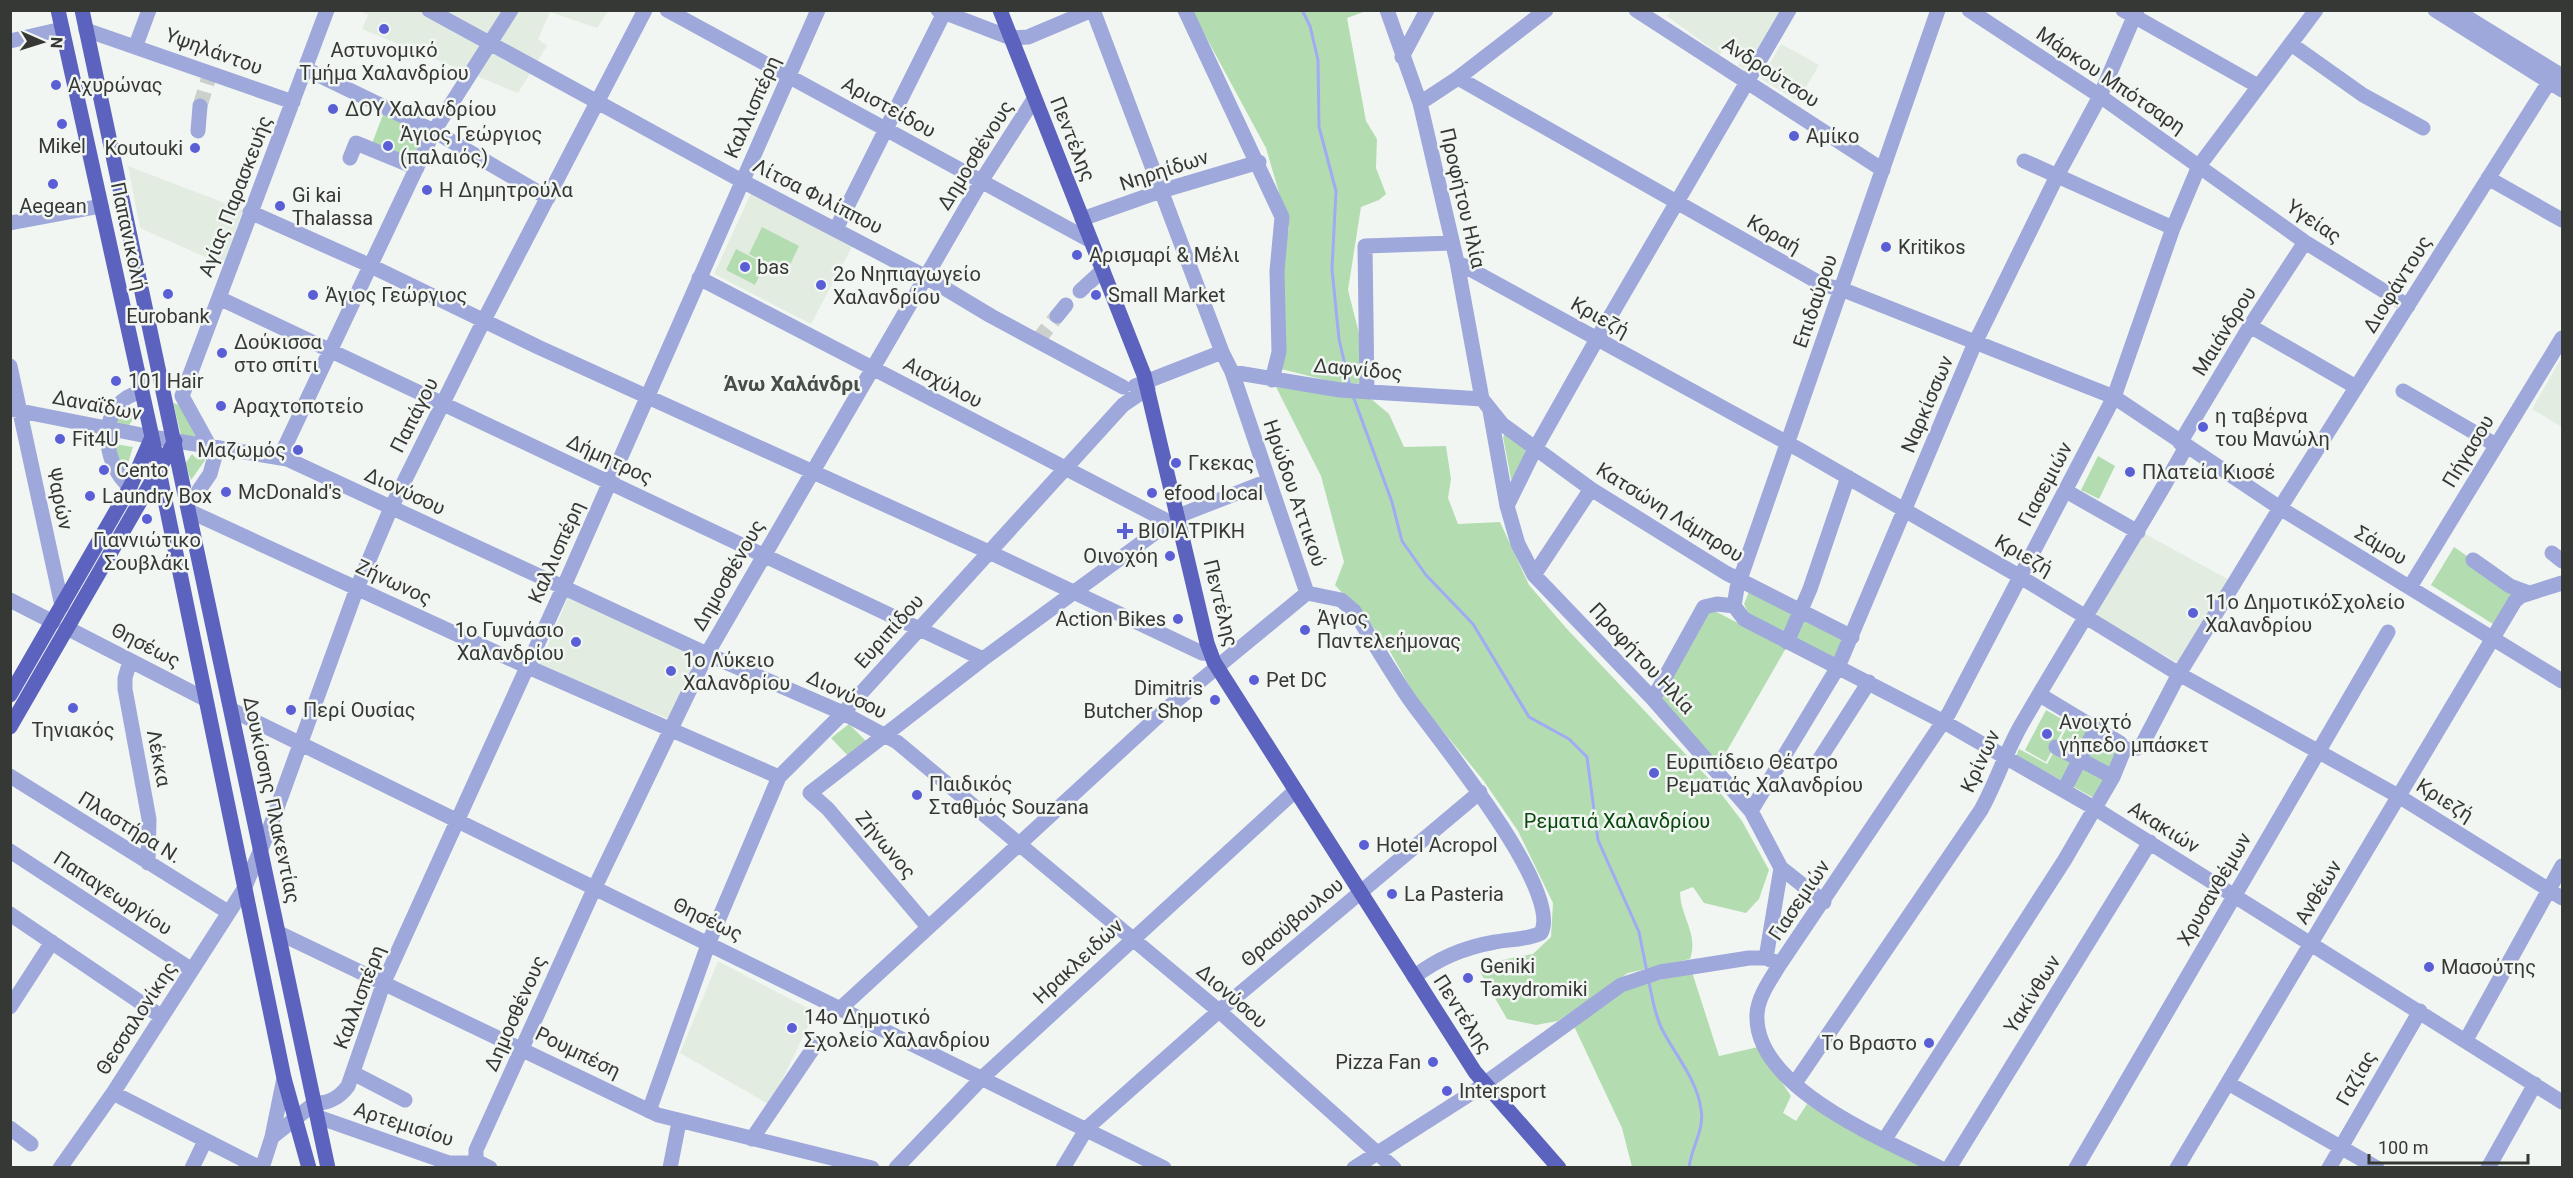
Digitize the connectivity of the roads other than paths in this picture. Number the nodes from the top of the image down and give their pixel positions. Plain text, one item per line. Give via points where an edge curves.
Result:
1 (58, 10) edge
2 (82, 10) edge
3 (149, 10) edge
4 (327, 10) edge
5 (429, 10) edge
6 (511, 10) edge
7 (645, 10) edge
8 (667, 10) edge
9 (818, 10) edge
10 (1000, 10) edge
11 (1093, 10) edge
12 (1185, 10) edge
13 (1387, 10) edge
14 (1427, 10) edge
15 (1546, 10) edge
16 (1636, 10) edge
17 (1789, 10) edge
18 (1938, 10) edge
19 (1969, 10) edge
20 (2316, 10) edge
21 (2435, 10) edge
22 (2455, 11) edge
23 (941, 12) edge
24 (2132, 12) edge
25 (62, 29) junction
26 (86, 30) junction
27 (1011, 38) junction
28 (10, 41) edge
29 (490, 42) junction
30 (2291, 44) junction
31 (136, 45) junction
32 (1402, 57) junction
33 (306, 69) junction
34 (789, 75) junction
35 (1458, 78) junction
36 (2556, 79) edge
37 (1746, 80) junction
38 (2258, 86) junction
39 (2562, 90) edge
40 (2100, 96) junction
41 (1034, 99) junction
42 (293, 102) junction
43 (596, 102) junction
44 (1420, 103) junction
45 (200, 106) tunnel mouth
46 (2423, 128) dead end
47 (887, 130) junction
48 (198, 131) dead end
49 (434, 131) junction
50 (350, 158) dead end
51 (2024, 161) dead end
52 (1259, 162) junction
53 (2199, 166) junction
54 (417, 168) junction
55 (1883, 170) junction
56 (2056, 176) junction
57 (2488, 178) junction
58 (982, 180) junction
59 (742, 181) junction
60 (1161, 191) junction
61 (548, 198) junction
62 (1676, 202) junction
63 (100, 206) junction
64 (250, 212) junction
65 (1082, 219) junction
66 (2562, 220) edge
67 (10, 223) edge
68 (2173, 228) junction
69 (836, 229) junction
70 (1091, 241) junction
71 (2305, 242) junction
72 (1452, 243) junction
73 (1457, 262) junction
74 (370, 266) junction
75 (1103, 270) junction
76 (926, 277) junction
77 (699, 278) junction
78 (1841, 289) junction
79 (1080, 291) dead end
80 (219, 298) junction
81 (2408, 306) junction
82 (484, 320) junction
83 (2250, 326) junction
84 (2562, 338) edge
85 (1597, 339) junction
86 (1975, 343) junction
87 (330, 350) junction
88 (1222, 352) junction
89 (10, 366) edge
90 (872, 369) junction
91 (1232, 372) junction
92 (1272, 380) junction
93 (1147, 385) junction
94 (1123, 387) junction
95 (2356, 387) junction
96 (1364, 391) junction
97 (2403, 391) dead end
98 (141, 392) junction
99 (164, 393) junction
100 (648, 395) junction
101 (182, 396) junction
102 (2114, 398) junction
103 (444, 404) junction
104 (1123, 405) junction
105 (1486, 405) junction
106 (15, 410) edge
107 (10, 428) edge
108 (108, 428) junction
109 (152, 437) junction
110 (175, 441) junction
111 (1788, 444) junction
112 (2183, 445) junction
113 (2496, 445) junction
114 (212, 448) junction
115 (1535, 449) junction
116 (280, 457) junction
117 (157, 470) junction
118 (1066, 470) junction
119 (814, 472) junction
120 (1848, 477) junction
121 (1268, 481) junction
122 (610, 482) junction
123 (130, 487) junction
124 (1591, 489) junction
125 (199, 490) dead end
126 (2066, 491) junction
127 (1508, 506) junction
128 (391, 508) junction
129 (2280, 508) junction
130 (1904, 510) junction
131 (189, 512) junction
132 (1174, 519) junction
133 (2138, 532) junction
134 (989, 552) junction
135 (763, 555) junction
136 (2473, 560) dead end
137 (1534, 575) junction
138 (2019, 576) junction
139 (1740, 581) junction
140 (2562, 583) edge
141 (564, 586) junction
142 (2410, 587) junction
143 (357, 588) junction
144 (1076, 592) junction
145 (1307, 593) junction
146 (2529, 593) junction
147 (10, 600) edge
148 (62, 606) junction
149 (1734, 606) junction
150 (1801, 611) junction
151 (2084, 617) junction
152 (52, 622) junction
153 (67, 628) junction
154 (920, 628) junction
155 (2388, 632) dead end
156 (1852, 637) junction
157 (2494, 639) junction
158 (1786, 642) junction
159 (707, 654) junction
160 (983, 659) junction
161 (130, 661) junction
162 (1214, 661) junction
163 (528, 667) junction
164 (1838, 668) junction
165 (2179, 674) junction
166 (2562, 681) edge
167 (1869, 682) junction
168 (10, 695) edge
169 (2040, 695) junction
170 (205, 699) junction
171 (1653, 699) junction
172 (231, 710) junction
173 (843, 713) junction
174 (1944, 722) junction
175 (10, 727) edge
176 (2096, 728) junction
177 (670, 730) junction
178 (885, 736) junction
179 (299, 743) junction
180 (2056, 747) dead end
181 (2124, 750) junction
182 (2318, 752) junction
183 (2006, 758) junction
184 (2079, 760) junction
185 (1817, 763) dead end
186 (10, 776) edge
187 (779, 777) junction
188 (2113, 777) junction
189 (1295, 790) junction
190 (2064, 790) junction
191 (1480, 792) junction
192 (2400, 797) junction
193 (2096, 808) junction
194 (1751, 811) junction
195 (458, 820) junction
196 (2150, 842) junction
197 (1019, 844) junction
198 (261, 850) junction
199 (10, 851) edge
200 (148, 864) junction
201 (2562, 866) edge
202 (1781, 868) junction
203 (594, 887) junction
204 (244, 889) junction
205 (2549, 890) junction
206 (1359, 893) junction
207 (2235, 896) junction
208 (2562, 898) edge
209 (1824, 902) junction
210 (228, 912) junction
211 (10, 914) edge
212 (928, 927) junction
213 (279, 933) junction
214 (1133, 939) junction
215 (52, 942) junction
216 (709, 942) junction
217 (2312, 942) junction
218 (1773, 961) junction
219 (192, 970) junction
220 (1414, 977) junction
221 (384, 982) junction
222 (10, 1007) edge
223 (842, 1007) junction
224 (1219, 1011) junction
225 (2420, 1011) junction
226 (162, 1017) junction
227 (2466, 1040) junction
228 (816, 1044) dead end
229 (522, 1048) junction
230 (353, 1073) junction
231 (983, 1077) junction
232 (284, 1078) junction
233 (1795, 1083) junction
234 (2228, 1083) junction
235 (1483, 1084) junction
236 (2535, 1084) junction
237 (113, 1094) junction
238 (405, 1100) dead end
239 (2562, 1102) edge
240 (316, 1110) junction
241 (649, 1111) junction
242 (295, 1117) junction
243 (679, 1122) junction
244 (10, 1128) edge
245 (1087, 1128) junction
246 (272, 1137) junction
247 (752, 1139) junction
248 (1884, 1139) junction
249 (205, 1141) junction
250 (32, 1144) dead end
251 (2341, 1147) junction
252 (1375, 1153) junction
253 (481, 1164) edge
254 (60, 1167) edge
255 (192, 1167) edge
256 (261, 1167) edge
257 (309, 1167) edge
258 (328, 1167) edge
259 (670, 1167) edge
260 (872, 1167) edge
261 (896, 1167) edge
262 (1062, 1167) edge
263 (1164, 1167) edge
264 (1354, 1167) edge
265 (1394, 1167) edge
266 (1559, 1167) edge
267 (1940, 1167) edge
268 (1949, 1167) edge
269 (2076, 1167) edge
270 (2178, 1167) edge
271 (2329, 1167) edge
272 (2377, 1167) edge
273 (2488, 1167) edge

1 - 25 main road, Παπανικολή
2 - 26 main road, Δουκίσσης Πλακεντίας
3 - 31 street
4 - 33 street, Αγίας Παρασκευής
5 - 29 street, Λίτσα Φιλίππου
6 - 29 street
7 - 43 street, Παπάγου
8 - 34 street, Αριστείδου
9 - 34 street, Καλλισπέρη
10 - 27 main road, Πεντέλης
11 - 27 street via 1028,37
11 - 60 street, Ηρώδου Αττικού
12 - 52 street
13 - 32 street, Προφήτου Ηλία
14 - 32 street
15 - 35 street
16 - 37 street, Ανδρούτσου
17 - 37 street
18 - 55 street, Επιδαύρου
19 - 40 street, Μάρκου Μπότσαρη
20 - 30 street, Γιασεμιών
21 - 36 street
22 - 36 street
23 - 27 street
23 - 47 street
24 - 38 street
24 - 40 street, Ναρκίσσων
25 - 28 street
25 - 63 main road, Παπανικολή
26 - 31 street, Υψηλάντου
26 - 99 main road, Δουκίσσης Πλακεντίας
27 - 41 main road, Πεντέλης
29 - 43 street, Λίτσα Φιλίππου
29 - 49 street
30 - 38 street, Γιασεμιών
30 - 46 street via 2363,95
31 - 42 street, Υψηλάντου via 209,76
32 - 44 street, Προφήτου Ηλία
33 - 42 street, Αγίας Παρασκευής
33 - 49 street
34 - 47 street, Αριστείδου
34 - 59 street, Καλλισπέρη
35 - 44 street
35 - 62 street, Κοραή
36 - 39 street
36 - 57 street, Διοφάντους
37 - 55 street, Ανδρούτσου
37 - 62 street
38 - 53 street, Γιασεμιών
40 - 53 street, Μάρκου Μπότσαρη
40 - 56 street, Ναρκίσσων
41 - 58 street, Δημοσθένους
41 - 65 main road, Πεντέλης
42 - 64 street, Αγίας Παρασκευής
43 - 59 street, Λίτσα Φιλίππου
43 - 61 street, Παπάγου
44 - 72 street, Προφήτου Ηλία
45 - 48 street
47 - 58 street, Αριστείδου
47 - 69 street
49 - 54 street
49 - 61 street
50 - 54 street via 356,143
51 - 56 street
52 - 60 street, Νηρηίδων
52 - 92 street via 1282,217 1277,271 1279,352
53 - 68 street, Γιασεμιών
53 - 71 street, Υγείας
54 - 74 street
55 - 78 street, Επιδαύρου
56 - 68 street
56 - 86 street, Ναρκίσσων
57 - 66 street
57 - 81 street, Διοφάντους
58 - 70 street, Αριστείδου
58 - 76 street, Δημοσθένους
59 - 69 street, Λίτσα Φιλίππου
59 - 77 street, Καλλισπέρη
60 - 65 street, Νηρηίδων
60 - 88 street, Ηρώδου Αττικού
61 - 82 street, Παπάγου
62 - 78 street, Κοραή via 1812,280
62 - 85 street
63 - 67 street
63 - 98 main road, Παπανικολή
64 - 74 street
64 - 80 street, Αγίας Παρασκευής
65 - 70 main road, Πεντέλης
68 - 102 street, Γιασεμιών
69 - 76 street, Λίτσα Φιλίππου
70 - 75 main road, Πεντέλης
71 - 81 street, Υγείας
71 - 83 street, Μαιάνδρου
72 - 73 street, Προφήτου Ηλία
72 - 96 street via 1365,246
73 - 85 street, Κριεζή
73 - 105 street, Προφήτου Ηλία
74 - 82 street
74 - 87 street
75 - 79 street
75 - 93 main road, Πεντέλης
76 - 90 street, Δημοσθένους
76 - 94 street, Λίτσα Φιλίππου
77 - 90 street, Αισχύλου
77 - 100 street, Καλλισπέρη
78 - 86 street, Κοραή
78 - 111 street, Επιδαύρου
80 - 87 street, Δήμητρος
80 - 101 street, Αγίας Παρασκευής
81 - 95 street, Διοφάντους
82 - 100 street
82 - 103 street, Παπάγου
83 - 95 street
83 - 112 street, Μαιάνδρου
84 - 113 street, Πήγασου
85 - 111 street, Κριεζή
85 - 115 street
86 - 102 street, Κοραή
86 - 130 street, Ναρκίσσων
87 - 103 street, Δήμητρος
87 - 116 street
88 - 91 street, Ηρώδου Αττικού
88 - 93 street
89 - 106 street, Ψαρών
90 - 118 street, Αισχύλου
90 - 119 street, Δημοσθένους
91 - 92 street, Δαφνίδος
91 - 121 street, Ηρώδου Αττικού
92 - 96 street, Δαφνίδος
93 - 94 street
93 - 104 street, Ευριπίδου
93 - 132 main road, Πεντέλης
94 - 104 street
95 - 129 street, Διοφάντους
96 - 105 street, Δαφνίδος
97 - 113 street
98 - 108 street via 122,404
98 - 109 main road, Παπανικολή
99 - 101 street
99 - 110 main road, Δουκίσσης Πλακεντίας
100 - 119 street
100 - 122 street, Καλλισπέρη
101 - 114 street
102 - 112 street, Κοραή
102 - 126 street, Γιασεμιών
103 - 122 street, Δήμητρος
103 - 128 street, Παπάγου
104 - 118 street, Ευριπίδου
105 - 115 street, Κατσώνη Λάμπρου
105 - 127 street, Προφήτου Ηλία
106 - 107 street
106 - 108 street, Δαναΐδων
106 - 148 street, Ψαρών
108 - 109 street, Δαναΐδων
108 - 123 street via 109,459
109 - 110 street, Δαναΐδων
109 - 117 main road, Παπανικολή
109 - 123 main road
110 - 114 street, Διονύσου
110 - 117 main road
110 - 131 main road, Δουκίσσης Πλακεντίας
111 - 120 street, Κριεζή
111 - 139 street, Επιδαύρου
112 - 129 street, Σάμου
112 - 133 street, Κρίνων
113 - 142 street, Πήγασου
114 - 116 street, Διονύσου
114 - 125 street via 213,466
115 - 124 street, Κατσώνη Λάμπρου
115 - 127 street
116 - 128 street, Διονύσου
117 - 153 main road
117 - 170 main road
118 - 132 street, Αισχύλου
118 - 134 street, Ευριπίδου
119 - 134 street
119 - 135 street, Δημοσθένους
120 - 130 street, Κριεζή
120 - 150 street
121 - 132 street
121 - 145 street, Ηρώδου Αττικού
122 - 135 street, Δήμητρος
122 - 141 street, Καλλισπέρη
123 - 148 main road
124 - 137 street
124 - 139 street, Κατσώνη Λάμπρου
126 - 133 street
126 - 138 street, Γιασεμιών
127 - 137 street, Προφήτου Ηλία via 1518,544
128 - 141 street, Διονύσου
128 - 143 street, Παπάγου
129 - 142 street, Σάμου
129 - 165 street, Διοφάντους
130 - 138 street, Κριεζή
130 - 156 street, Ναρκίσσων
131 - 143 street, Ζήνωνος
131 - 172 main road, Δουκίσσης Πλακεντίας
132 - 144 street
132 - 162 main road, Πεντέλης
133 - 151 street, Κρίνων
134 - 144 street
134 - 154 street, Ευριπίδου
135 - 154 street, Δήμητρος
135 - 159 street, Δημοσθένους
136 - 146 street via 2510,586
137 - 171 street, Προφήτου Ηλία
138 - 151 street, Κριεζή
138 - 174 street, Γιασεμιών
139 - 149 street, Επιδαύρου
139 - 150 street, Κατσώνη Λάμπρου
140 - 146 street
141 - 159 street, Διονύσου
141 - 163 street, Καλλισπέρη
142 - 157 street, Σάμου
143 - 163 street, Ζήνωνος
143 - 179 street, Παπάγου
144 - 160 street
144 - 162 street
145 - 162 street
145 - 191 street, Ηρώδου Αττικού via 1341,600 1354,612 1410,700
146 - 157 street, Ανθέων via 2516,601
147 - 152 street
148 - 152 main road
149 - 158 street, Ακακιών via 1744,619
149 - 171 street via 1704,607
150 - 156 street, Κατσώνη Λάμπρου
150 - 158 street
151 - 165 street, Κριεζή
151 - 169 street, Κρίνων
152 - 168 main road
153 - 161 street, Θησέως
153 - 175 main road
154 - 160 street, Δήμητρος
154 - 173 street, Ευριπίδου
155 - 182 street, Χρυσανθέμων
156 - 164 street, Ναρκίσσων
157 - 166 street, Σάμου
157 - 192 street, Ανθέων
158 - 164 street, Ακακιών
159 - 173 street, Διονύσου
159 - 177 street, Δημοσθένους
160 - 178 street
161 - 170 street, Θησέως
161 - 200 street, Λέκκα via 124,678 149,819
162 - 189 main road, Πεντέλης
162 - 197 street
163 - 177 street, Ζήνωνος
163 - 195 street, Καλλισπέρη
164 - 167 street, Ακακιών
164 - 194 street, Ναρκίσσων
165 - 181 street, Διοφάντους via 2143,743
165 - 182 street, Κριεζή
167 - 174 street, Ακακιών
167 - 185 street
169 - 176 street
169 - 183 street, Κρίνων
170 - 204 main road
171 - 194 street, Προφήτου Ηλία
172 - 179 street, Θησέως
172 - 198 main road, Δουκίσσης Πλακεντίας
173 - 178 street, Διονύσου
173 - 187 street, Ευριπίδου
174 - 183 street, Ακακιών
174 - 209 street, Γιασεμιών
176 - 181 street via 2120,743
176 - 184 street
177 - 187 street, Ζήνωνος
177 - 203 street, Δημοσθένους
178 - 197 street, Διονύσου
178 - 212 street, Ζήνωνος via 810,793
179 - 195 street, Θησέως
179 - 198 street, Παπάγου
180 - 184 street
181 - 188 street
182 - 192 street, Κριεζή
182 - 207 street, Χρυσανθέμων
183 - 190 street, Ακακιών
183 - 233 street, Κρίνων via 1981,810
184 - 188 street
184 - 190 street
186 - 200 street, Πλαστήρα Ν.
187 - 216 street, Ευριπίδου
188 - 193 street
189 - 206 main road, Πεντέλης
189 - 214 street, Ηρακλειδών
190 - 193 street, Ακακιών
191 - 206 street, Θρασύβουλου
191 - 220 street, Ηρώδου Αττικού via 1513,844 1542,905 1544,928 1534,937 1483,944 1458,952
192 - 205 street, Κριεζή
192 - 217 street, Ανθέων
193 - 196 street, Ακακιών
193 - 248 street
194 - 202 street, Προφήτου Ηλία
195 - 203 street, Θησέως
195 - 221 street, Καλλισπέρη
196 - 207 street, Ακακιών
196 - 268 street, Υακίνθων
197 - 212 street
197 - 214 street, Διονύσου
198 - 204 street, Παπάγου
198 - 213 main road, Δουκίσσης Πλακεντίας
199 - 219 street, Παπαγεωργίου
200 - 210 street, Πλαστήρα Ν.
201 - 205 street
202 - 209 street, Προφήτου Ηλία
202 - 218 street
203 - 216 street, Θησέως
203 - 229 street, Δημοσθένους
204 - 210 street, Θεσσαλονίκης
204 - 232 main road
205 - 208 street, Κριεζή
205 - 227 street
206 - 220 main road, Πεντέλης
206 - 224 street, Θρασύβουλου
207 - 217 street, Ακακιών
207 - 269 street, Χρυσανθέμων
209 - 218 street, Γιασεμιών
210 - 219 street, Θεσσαλονίκης
211 - 215 street
212 - 223 street
213 - 221 street, Ρουμπέση
213 - 240 main road, Δουκίσσης Πλακεντίας
214 - 224 street, Διονύσου
214 - 231 street, Ηρακλειδών
215 - 222 street
215 - 226 street
216 - 223 street, Θησέως
216 - 241 street, Ευριπίδου
217 - 225 street, Ακακιών
217 - 234 street, Ανθέων
218 - 233 street via 1759,1002 1757,1026 1771,1058
218 - 235 street via 1749,958 1635,979 1604,996
219 - 226 street, Θεσσαλονίκης
220 - 235 main road, Πεντέλης
221 - 229 street, Ρουμπέση
221 - 230 street, Καλλισπέρη
223 - 231 street, Θησέως
224 - 245 street, Θρασύβουλου
224 - 252 street, Διονύσου
225 - 227 street, Ακακιών
225 - 251 street, Γαζίας
226 - 237 street, Θεσσαλονίκης
227 - 236 street, Ακακιών
228 - 247 street
229 - 241 street, Ρουμπέση
229 - 253 street, Δημοσθένους via 476,1150
230 - 238 street
230 - 240 street, Καλλισπέρη via 341,1094
231 - 245 street, Θησέως
231 - 261 street, Ηρακλειδών
232 - 242 main road
232 - 246 street
233 - 248 street via 1834,1112
234 - 251 street
234 - 270 street, Ανθέων
235 - 252 street via 1420,1128
235 - 266 main road, Πεντέλης
236 - 239 street, Ακακιών
236 - 273 street
237 - 249 street
237 - 254 street, Θεσσαλονίκης
240 - 242 street, Καλλισπέρη
240 - 253 street, Αρτεμισίου via 449,1163
240 - 258 main road, Δουκίσσης Πλακεντίας
241 - 243 street, Ρουμπέση
242 - 246 street, Καλλισπέρη
242 - 257 main road
243 - 247 street, Ρουμπέση
243 - 259 street
244 - 250 street
245 - 262 street, Θρασύβουλου
245 - 263 street, Θησέως
246 - 256 street
247 - 260 street, Ρουμπέση
248 - 267 street
249 - 255 street
249 - 256 street
251 - 271 street, Γαζίας
251 - 272 street
252 - 264 street
252 - 265 street, Διονύσου

